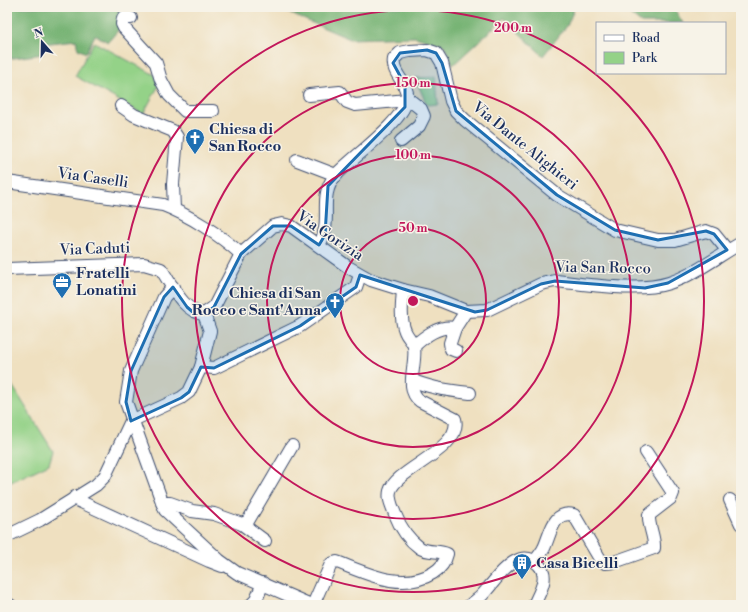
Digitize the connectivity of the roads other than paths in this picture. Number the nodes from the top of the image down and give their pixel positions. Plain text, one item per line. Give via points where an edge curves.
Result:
1 (132, 18) dead end
2 (309, 95) dead end
3 (407, 99) junction
4 (121, 106) dead end
5 (213, 111) dead end
6 (401, 141) dead end
7 (297, 160) dead end
8 (336, 176) junction
9 (7, 182) edge
10 (174, 210) junction
11 (741, 242) edge
12 (319, 245) junction
13 (727, 250) junction
14 (241, 254) junction
15 (7, 269) edge
16 (360, 275) junction
17 (173, 286) junction
18 (403, 290) junction
19 (466, 311) junction
20 (204, 314) junction
21 (455, 328) junction
22 (414, 346) junction
23 (456, 351) dead end
24 (201, 367) junction
25 (412, 380) junction
26 (470, 393) dead end
27 (132, 421) junction
28 (292, 446) dead end
29 (646, 452) dead end
30 (75, 497) junction
31 (730, 500) dead end
32 (162, 503) junction
33 (242, 524) junction
34 (741, 524) edge
35 (7, 536) edge
36 (265, 541) dead end
37 (535, 561) junction
38 (231, 568) junction
39 (263, 583) junction
40 (7, 605) edge
41 (10, 605) edge
42 (251, 605) edge
43 (312, 605) edge
44 (470, 605) edge
45 (534, 605) edge

1 - 5 street via 124,18 122,24 156,63 169,95 185,111
2 - 3 street via 340,92 347,102 355,105
3 - 6 street via 421,109 424,116 419,126
3 - 8 street via 405,107 384,132
3 - 13 street, Via Dante Alighieri via 405,85 394,70 394,59 400,53 426,50 436,53 442,62 451,101 456,111 556,196 615,230 658,240 675,240 706,231 714,234
4 - 10 street via 134,115 173,131 177,137 173,184
7 - 8 street
8 - 12 street via 326,193 325,235
9 - 10 street, Via Caselli via 163,205
10 - 14 street, Via Caselli via 228,242
11 - 13 street, Via San Rocco
12 - 14 street, Via Gorizia via 290,226 282,224 273,226
12 - 16 street, Via Gorizia
13 - 19 street, Via San Rocco via 668,283 645,288 555,281 541,284 487,310
14 - 20 street, Via Gorizia via 214,307
15 - 17 street, Via Caduti via 144,264 161,269
16 - 18 street, Via San Rocco
16 - 24 street via 356,287 300,326 214,368
17 - 20 street via 187,307 195,314
17 - 27 street via 164,297 131,371 126,402
18 - 19 street, Via San Rocco via 429,296
18 - 22 street via 404,328
19 - 21 street
20 - 24 street via 210,331
21 - 22 street via 447,326 430,333
21 - 23 street via 450,344 451,349
22 - 25 street
24 - 27 street via 189,392
25 - 26 street
25 - 43 street via 415,398 456,419 457,425 446,444 398,480 391,488 389,498 398,524 410,539 421,549 447,554 446,561 440,569 429,575 416,580 398,582 337,562 331,564
27 - 30 street via 104,476 96,485
27 - 32 street
28 - 33 street via 248,521
29 - 37 street via 673,493 671,498 649,515 654,548 605,563 600,559 574,515 568,514 560,516 554,522 544,548
30 - 35 street via 40,520
30 - 38 street via 209,561
31 - 34 street
32 - 33 street via 214,514
32 - 38 street via 165,510
33 - 36 street
37 - 44 street via 525,559 506,567
37 - 45 street via 544,570 545,579
38 - 39 street
39 - 42 street
39 - 43 street
40 - 41 street

